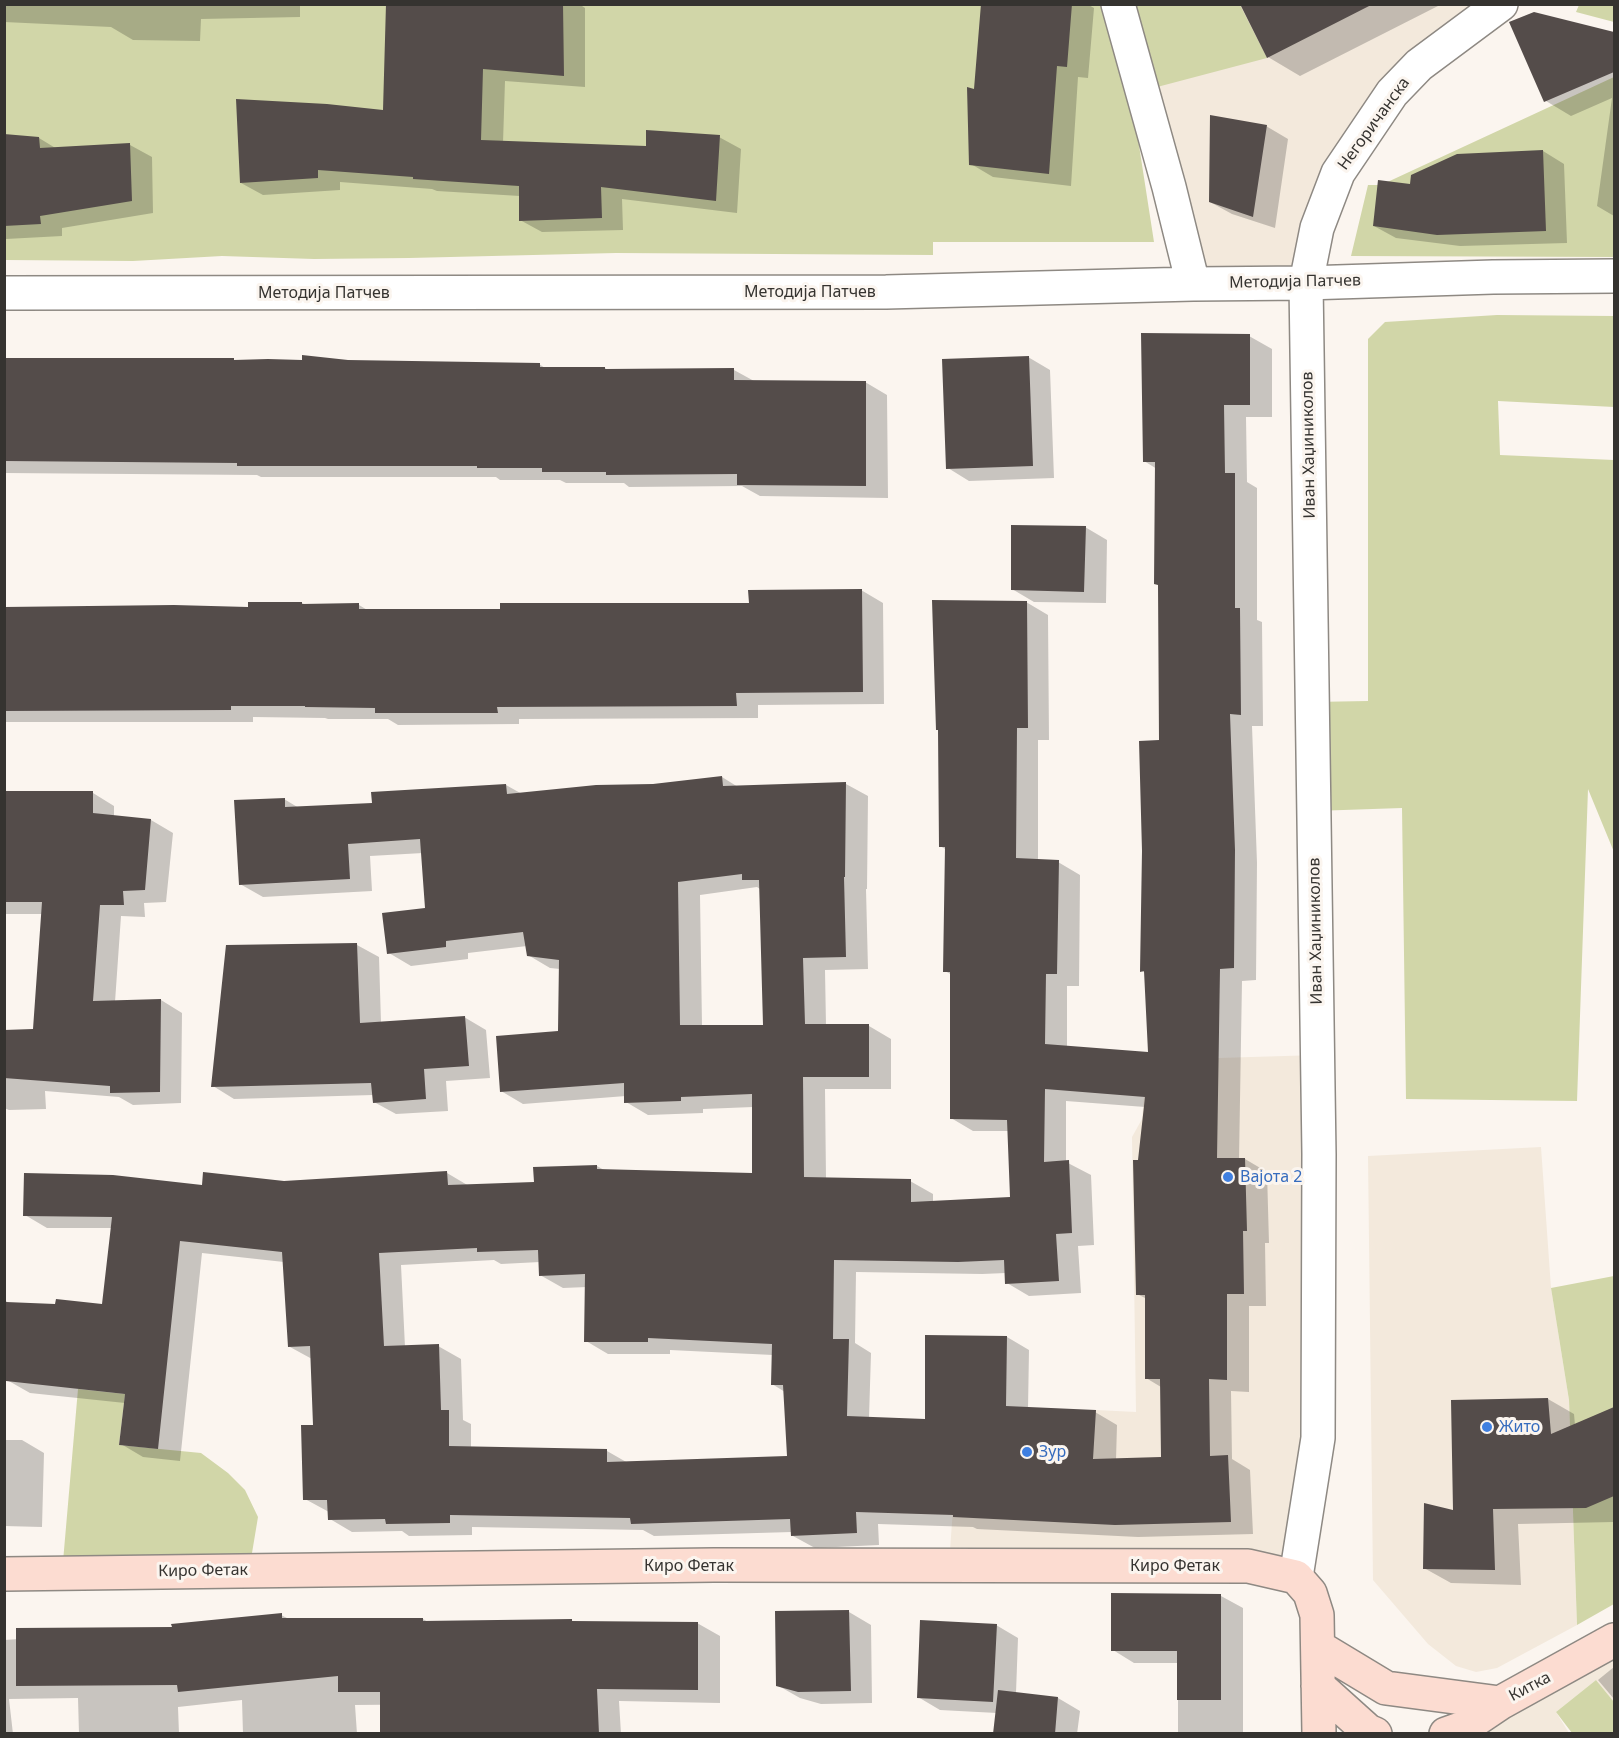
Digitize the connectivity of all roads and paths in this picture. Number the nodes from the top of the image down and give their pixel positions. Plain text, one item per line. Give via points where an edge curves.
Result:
1 (1118, 4) edge
2 (1501, 4) edge
3 (1614, 276) edge
4 (1306, 283) junction
5 (1193, 284) junction
6 (4, 293) edge
7 (4, 1574) edge
8 (1296, 1577) junction
9 (1614, 1640) edge
10 (1318, 1647) junction
11 (1318, 1686) junction
12 (1500, 1703) junction
13 (1319, 1734) edge
14 (1375, 1734) edge
15 (1446, 1734) edge

1 - 5 street
2 - 4 street, Негоричанска via 1419,65 1392,93 1338,173 1317,228
3 - 4 street, Методија Патчев
4 - 5 street, Методија Патчев
4 - 8 street, Иван Хаџиниколов via 1319,1154 1318,1438
5 - 6 street, Методија Патчев via 886,292
7 - 8 main road, Киро Фетак via 714,1565 1248,1566
8 - 10 main road via 1310,1593 1317,1615
9 - 12 main road, Китка
10 - 11 main road
10 - 12 main road via 1386,1688
11 - 13 main road
11 - 14 main road
12 - 15 main road, Китка via 1463,1728

